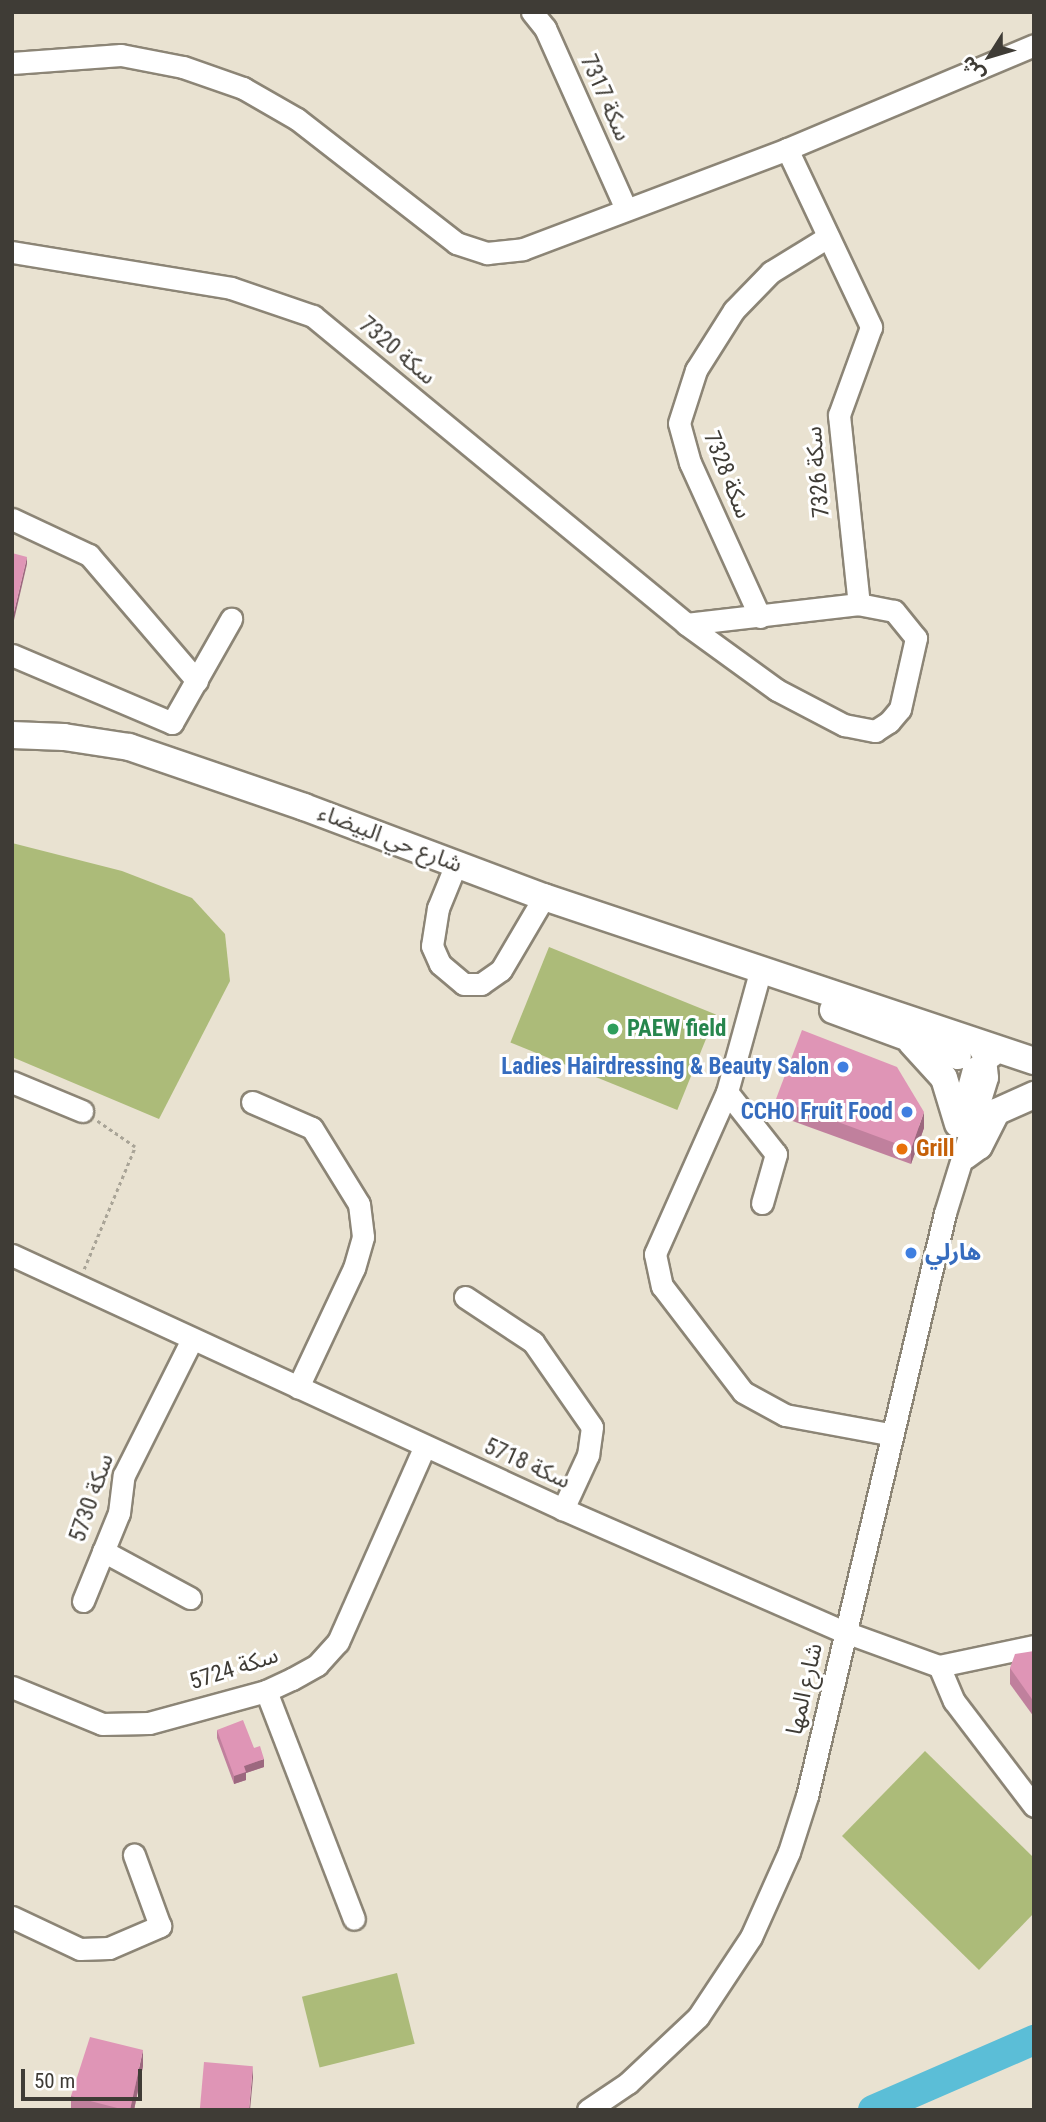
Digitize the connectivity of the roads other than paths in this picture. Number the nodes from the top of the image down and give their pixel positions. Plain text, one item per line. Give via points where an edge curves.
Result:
1 (532, 12) edge
2 (1034, 45) edge
3 (12, 63) edge
4 (787, 149) junction
5 (626, 209) junction
6 (828, 237) junction
7 (12, 252) edge
8 (12, 519) edge
9 (859, 604) junction
10 (760, 617) junction
11 (231, 618) dead end
12 (686, 624) junction
13 (12, 655) edge
14 (197, 681) junction
15 (12, 735) edge
16 (456, 864) junction
17 (544, 897) junction
18 (760, 972) junction
19 (911, 1042) junction
20 (986, 1057) junction
21 (1034, 1061) edge
22 (1034, 1080) edge
23 (12, 1082) edge
24 (727, 1091) junction
25 (1034, 1095) edge
26 (253, 1102) dead end
27 (82, 1111) road end
28 (958, 1124) junction
29 (965, 1156) junction
30 (762, 1203) dead end
31 (944, 1213) junction
32 (12, 1255) edge
33 (465, 1297) dead end
34 (192, 1339) junction
35 (298, 1387) junction
36 (889, 1434) junction
37 (425, 1447) junction
38 (563, 1509) junction
39 (103, 1550) junction
40 (190, 1598) dead end
41 (83, 1601) dead end
42 (845, 1632) junction
43 (1034, 1646) edge
44 (939, 1666) junction
45 (12, 1687) edge
46 (265, 1691) junction
47 (1034, 1806) edge
48 (134, 1855) dead end
49 (12, 1917) edge
50 (354, 1919) dead end
51 (588, 2110) edge

1 - 5 street, سكة 7317 via 545,28
2 - 4 street
3 - 5 street via 121,54 183,67 243,89 297,119 456,243 487,254 523,249
4 - 5 street
4 - 6 street, سكة 7326
6 - 9 street, سكة 7326 via 871,327 839,415
6 - 10 street, سكة 7328 via 771,271 734,310 696,370 679,423 690,463
7 - 12 street, سكة 7320 via 231,288 313,316
8 - 14 street via 89,555
9 - 10 street, سكة 7320
9 - 12 street, سكة 7320 via 894,611 916,638 900,709 875,731 844,725 777,690
10 - 12 street, سكة 7320
11 - 14 street
13 - 14 street via 172,723
15 - 16 main road, شارع حي البيضاء via 129,747
16 - 17 main road, شارع حي البيضاء
16 - 17 street via 436,917 432,946 440,964 464,984 481,984 501,970
17 - 18 main road, شارع حي البيضاء
18 - 19 main road via 806,998
18 - 20 main road via 815,984
18 - 24 street
19 - 20 main road
19 - 28 main road via 944,1078
20 - 21 main road
20 - 22 main road
20 - 28 street, شارع المها via 970,1076
20 - 29 street, شارع المها
23 - 27 street
24 - 30 street via 776,1154
24 - 36 street via 656,1254 662,1286 743,1392 785,1415
25 - 29 main road via 996,1112 979,1146
26 - 35 street via 312,1128 359,1204 363,1237 354,1268
28 - 31 street, شارع المها via 945,1179
29 - 31 street, شارع المها
31 - 36 street, شارع المها
32 - 34 street, سكة 5718
33 - 38 street via 533,1342 592,1427 588,1455
34 - 35 street, سكة 5718
34 - 39 street, سكة 5730 via 124,1475 119,1513
35 - 37 street, سكة 5718
36 - 42 street, شارع المها
37 - 38 street, سكة 5718
37 - 46 street, سكة 5724 via 338,1642 317,1665
38 - 42 street, سكة 5718
39 - 40 street
39 - 41 street, سكة 5730
42 - 44 street, سكة 5718
42 - 51 street, شارع المها via 807,1796 789,1852 751,1937 698,2017 628,2084
43 - 44 street
44 - 47 street via 954,1701
45 - 46 street, سكة 5724 via 102,1724 149,1723
46 - 50 street
48 - 49 street via 160,1926 109,1948 80,1949

